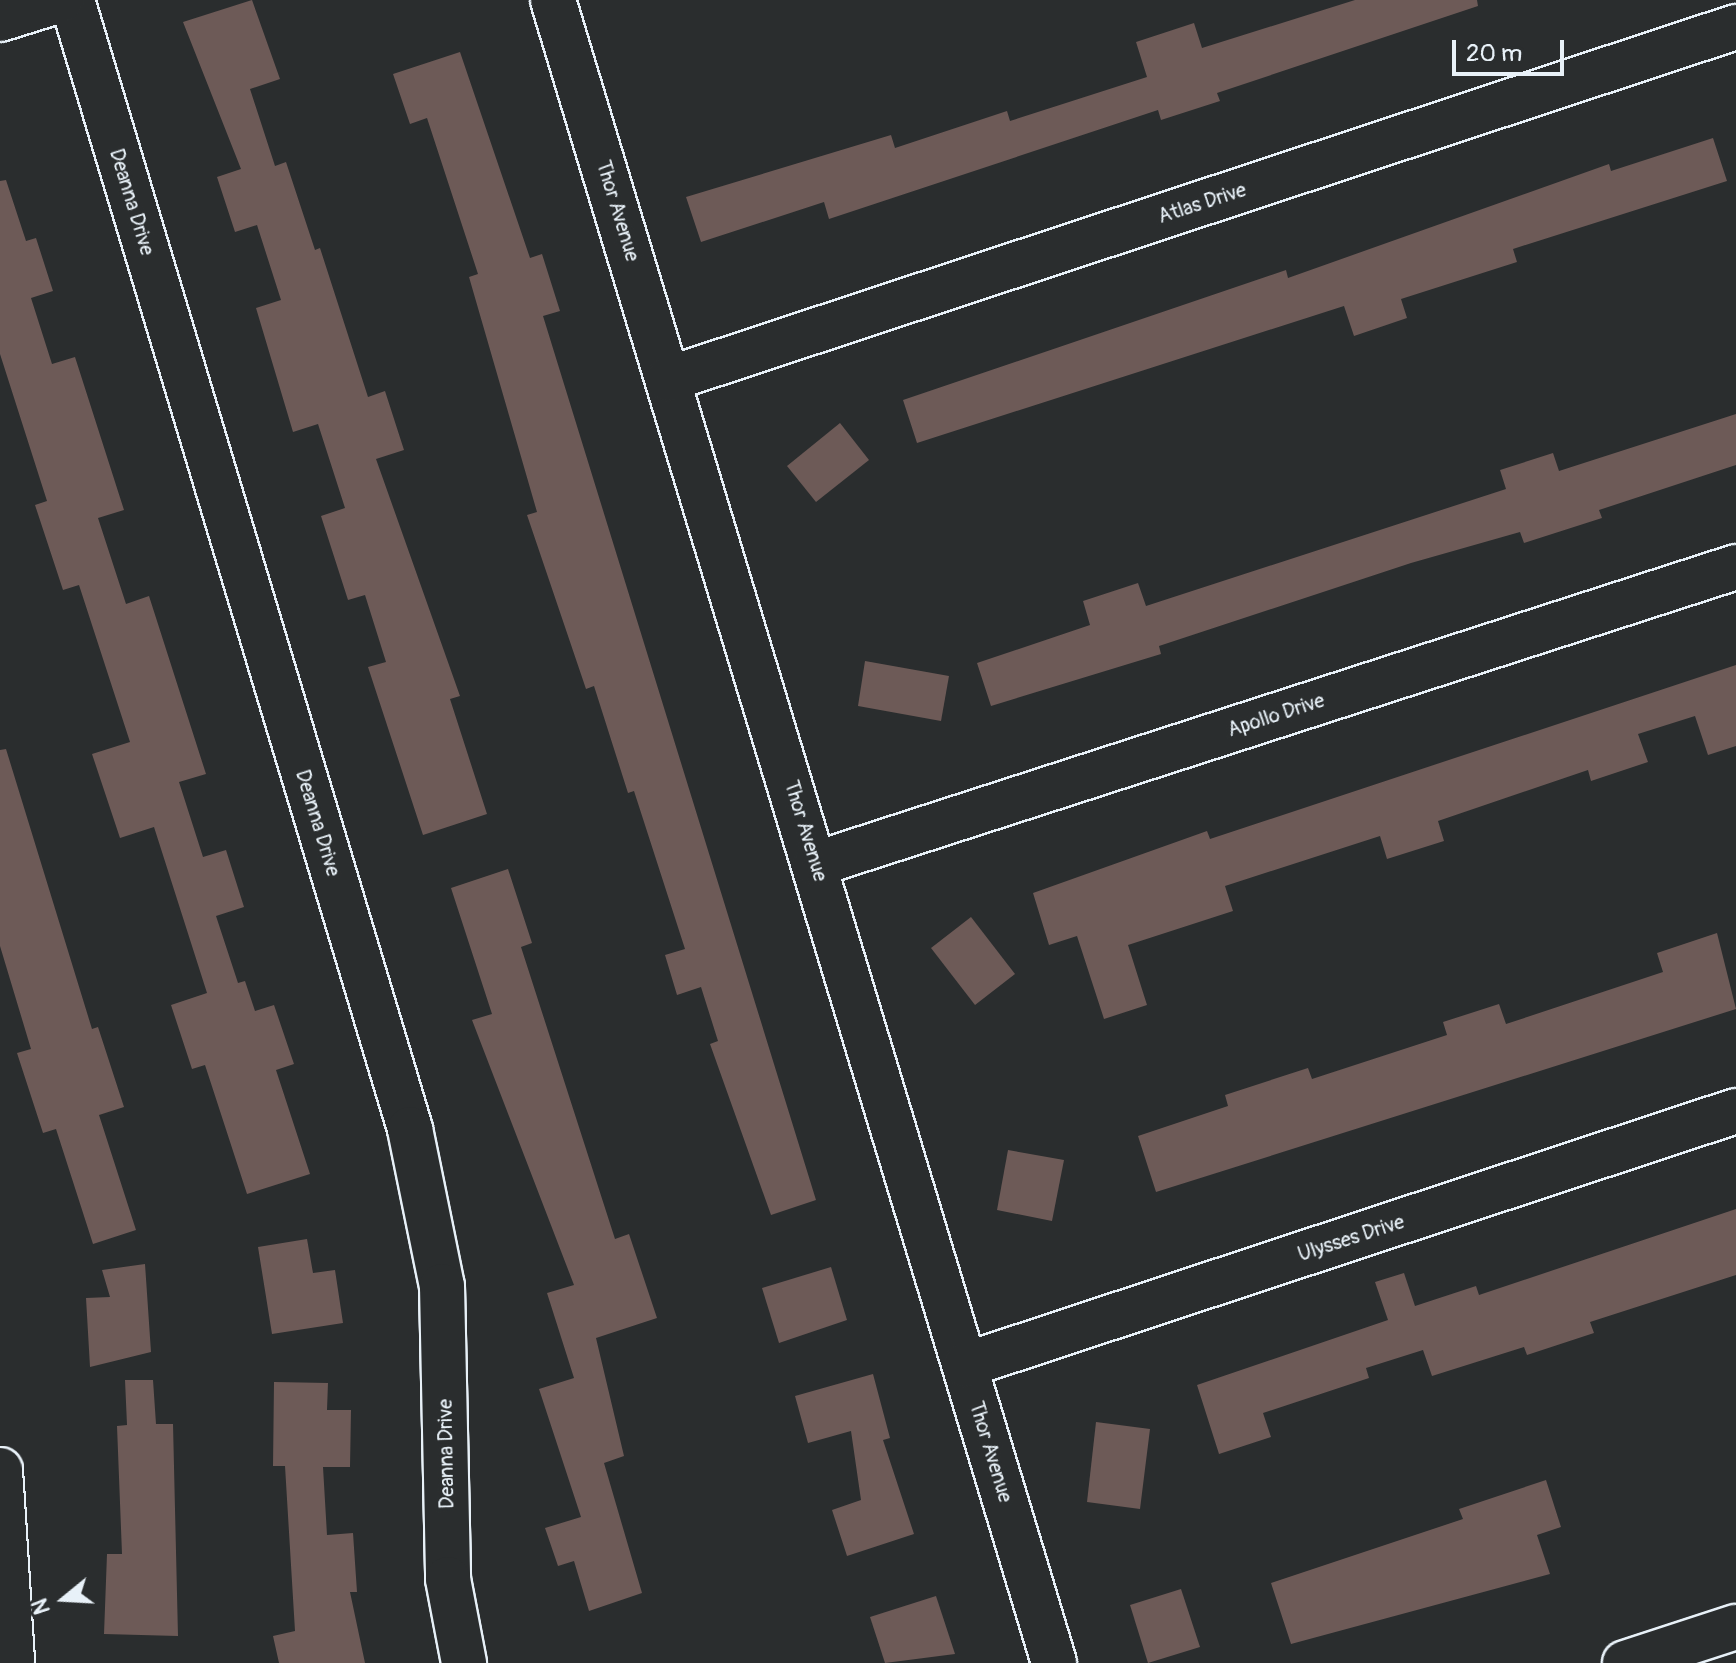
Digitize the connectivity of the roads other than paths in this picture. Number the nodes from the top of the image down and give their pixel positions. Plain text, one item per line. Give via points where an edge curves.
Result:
1 (61, 0) edge
2 (72, 0) edge
3 (553, 0) edge
4 (0, 19) edge
5 (1736, 27) edge
6 (669, 379) junction
7 (1736, 567) edge
8 (816, 864) junction
9 (1736, 1111) edge
10 (966, 1365) junction
11 (0, 1470) edge
12 (0, 1487) edge
13 (1736, 1627) edge
14 (12, 1663) edge
15 (464, 1663) edge
16 (1054, 1663) edge
17 (1625, 1663) edge

1 - 4 street
2 - 15 street, Deanna Drive via 410,1129 442,1286 448,1579
3 - 6 street, Thor Avenue
5 - 6 street, Atlas Drive
6 - 8 street, Thor Avenue
7 - 8 street, Apollo Drive
8 - 10 street, Thor Avenue
9 - 10 street, Ulysses Drive
10 - 16 street, Thor Avenue
11 - 12 street
12 - 14 street
13 - 17 street

